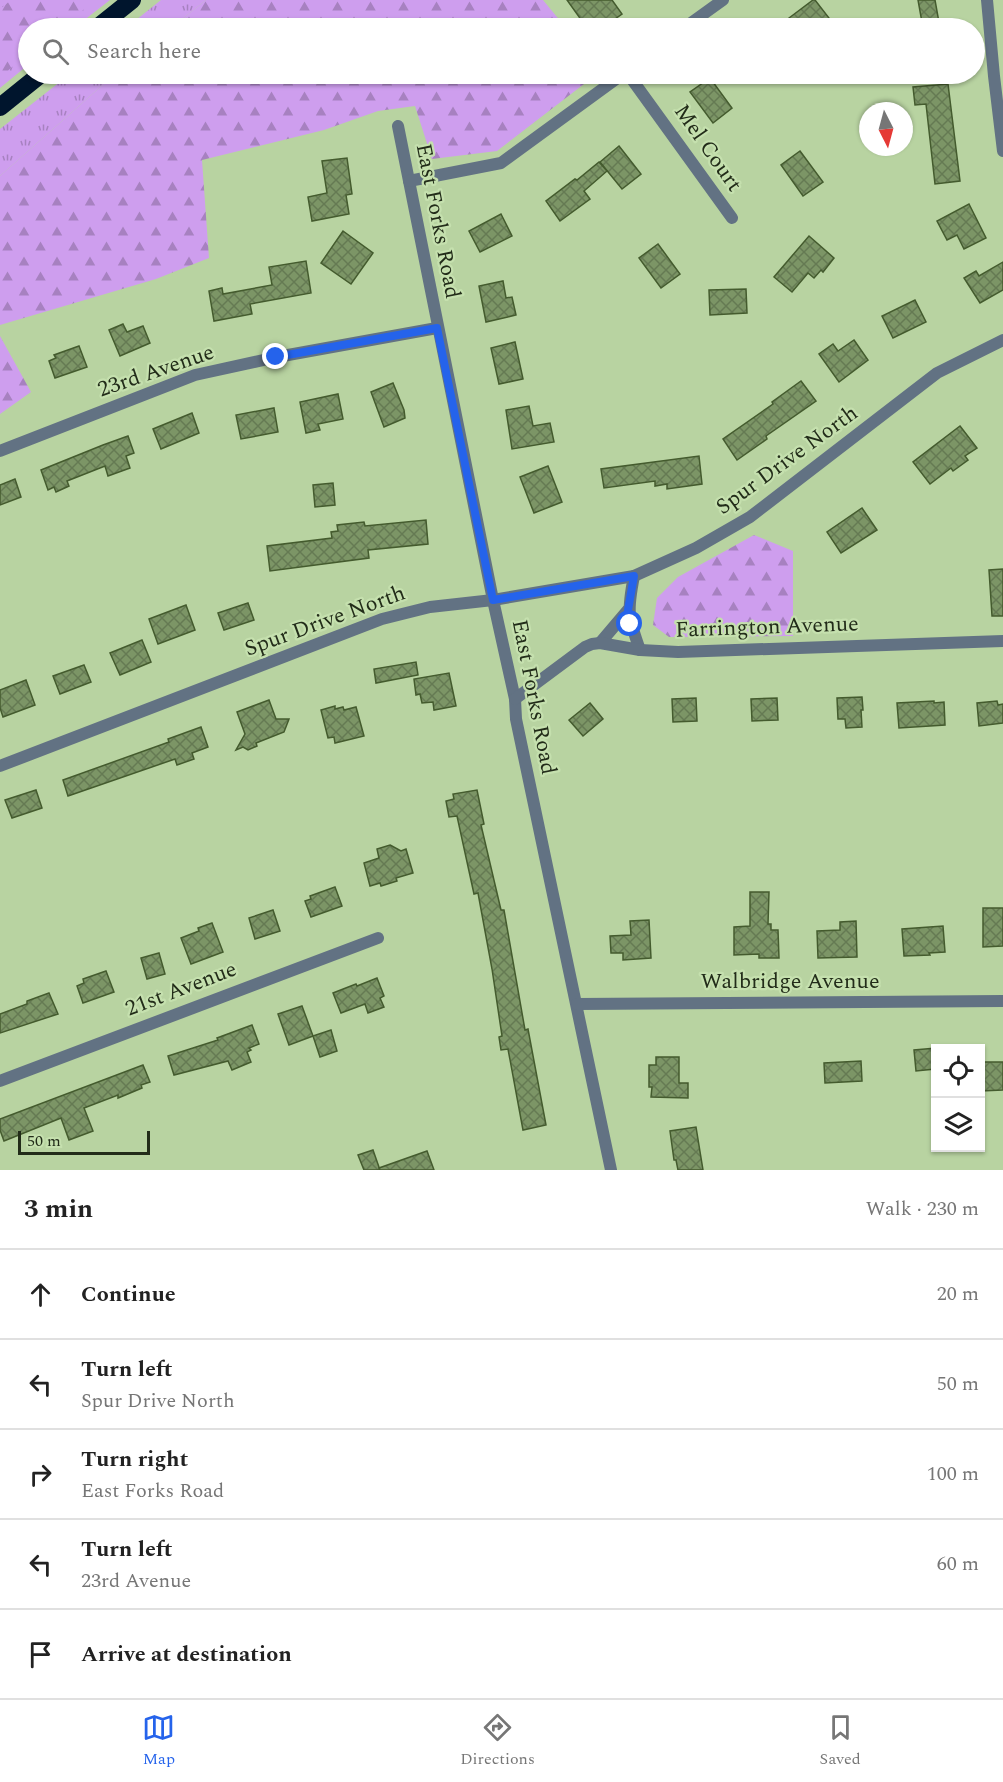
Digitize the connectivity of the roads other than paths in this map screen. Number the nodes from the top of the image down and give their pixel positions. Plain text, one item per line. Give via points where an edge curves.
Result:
1 (132, 0) edge
2 (723, 0) edge
3 (987, 0) edge
4 (110, 18) edge
5 (698, 18) edge
6 (29, 84) edge
7 (609, 84) edge
8 (635, 84) edge
9 (0, 107) edge
10 (398, 126) dead end
11 (1003, 151) edge
12 (409, 181) junction
13 (732, 218) dead end
14 (437, 328) junction
15 (1003, 339) edge
16 (0, 451) edge
17 (634, 576) junction
18 (493, 600) junction
19 (628, 610) junction
20 (1003, 641) edge
21 (600, 643) junction
22 (640, 650) junction
23 (515, 699) junction
24 (0, 766) edge
25 (378, 938) dead end
26 (1003, 1001) edge
27 (577, 1004) junction
28 (0, 1081) edge
29 (611, 1170) edge

1 - 4 highway
2 - 5 street
3 - 11 street
6 - 9 highway
7 - 12 street via 501,163
8 - 13 street, Mel Court
10 - 12 street, East Forks Road
12 - 14 street, East Forks Road
14 - 16 street, 23rd Avenue via 195,375
14 - 18 street, East Forks Road
15 - 17 street, Spur Drive North via 937,373 750,518
17 - 18 street, Spur Drive North
17 - 19 street
18 - 23 street, East Forks Road
18 - 24 street, Spur Drive North via 430,607 382,619
19 - 21 street
19 - 22 street
20 - 22 street, Farrington Avenue
21 - 22 street, Farrington Avenue
21 - 23 street via 585,647
23 - 27 street, East Forks Road via 516,719
25 - 28 street, 21st Avenue
26 - 27 street, Walbridge Avenue
27 - 29 street, East Forks Road

